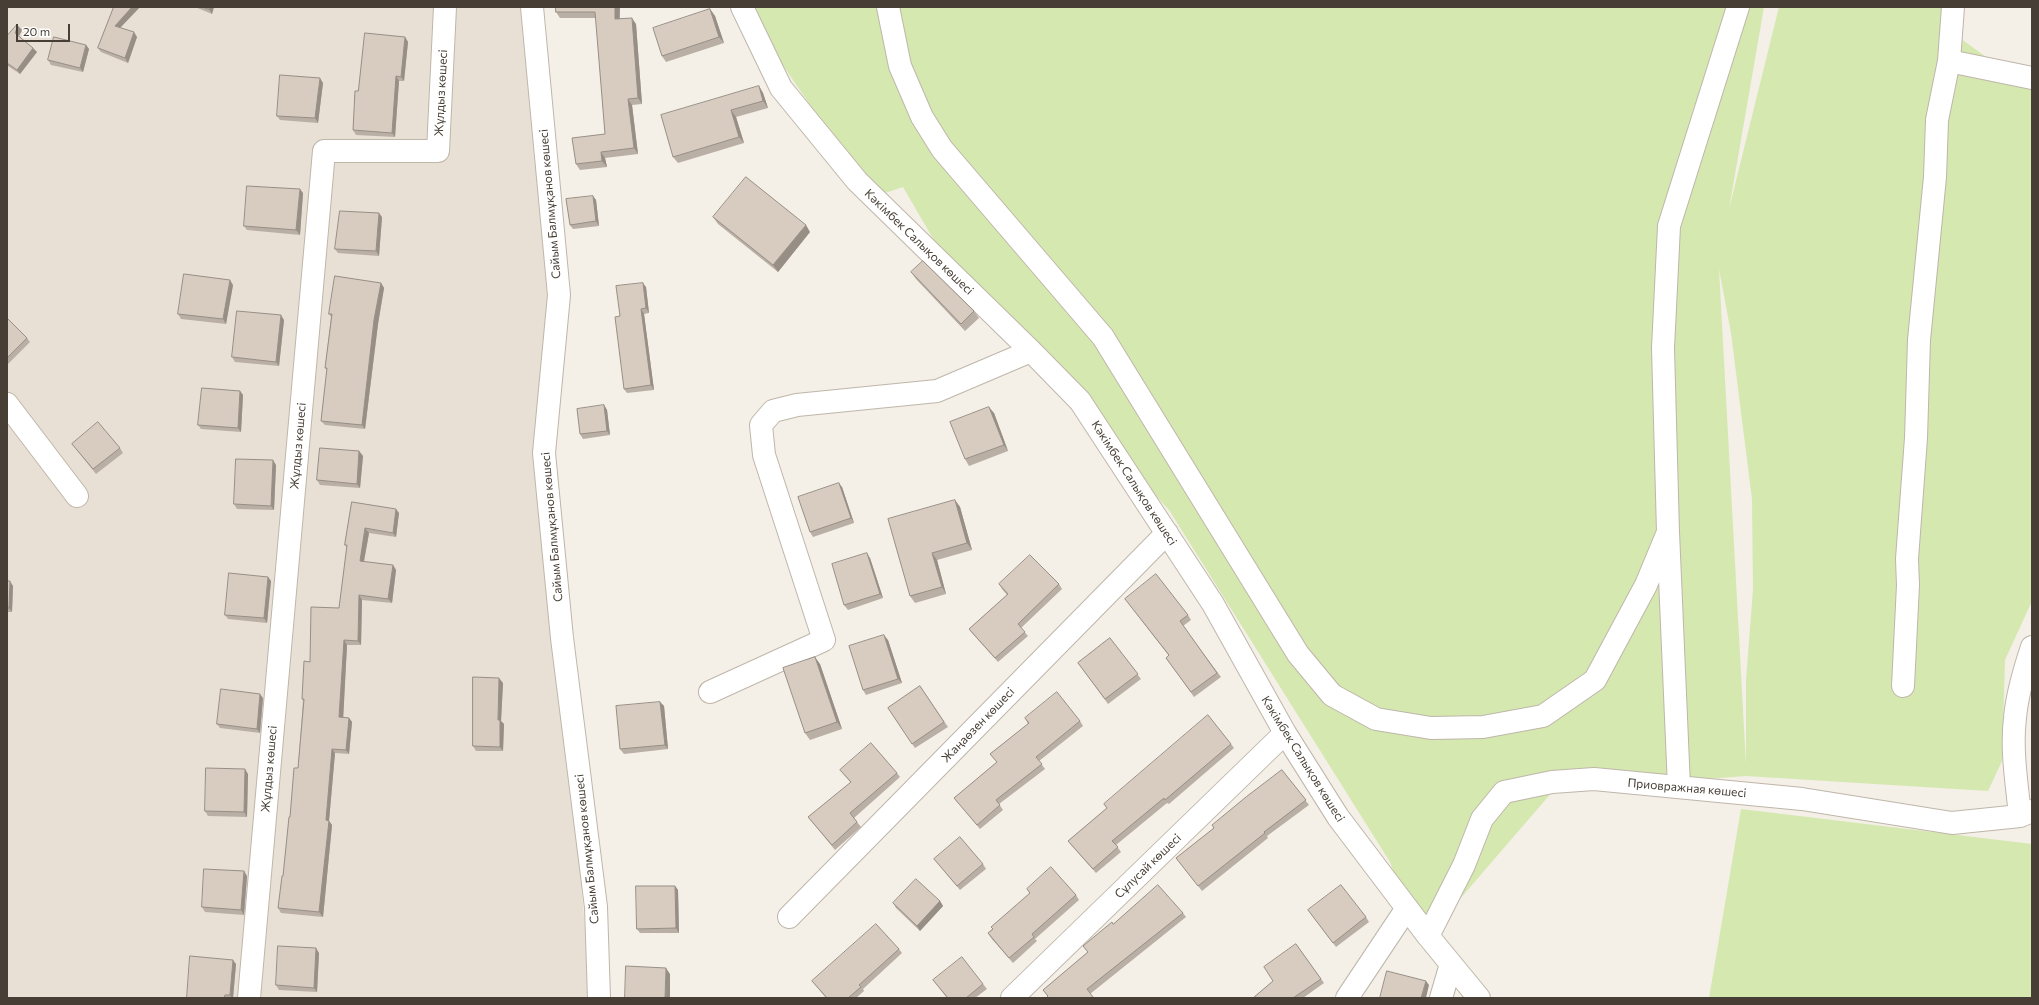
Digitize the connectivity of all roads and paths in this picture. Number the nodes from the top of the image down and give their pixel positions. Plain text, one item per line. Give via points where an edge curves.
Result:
1 (445, 7) edge
2 (532, 7) edge
3 (742, 7) edge
4 (888, 7) edge
5 (1738, 7) edge
6 (1953, 7) edge
7 (1949, 61) junction
8 (2032, 78) edge
9 (1031, 350) junction
10 (7, 404) edge
11 (77, 496) dead end
12 (1668, 532) junction
13 (1167, 533) junction
14 (2032, 647) edge
15 (1903, 686) dead end
16 (710, 692) dead end
17 (1285, 733) junction
18 (1679, 787) junction
19 (2026, 814) edge
20 (1407, 908) junction
21 (789, 917) dead end
22 (1428, 936) junction
23 (1451, 964) junction
24 (249, 998) edge
25 (599, 998) edge
26 (1012, 998) edge
27 (1347, 998) edge
28 (1441, 998) edge
29 (1479, 998) edge

1 - 24 street, Жұлдыз көшесі via 438,151 324,151
2 - 25 street, Сайым Балмұқанов көшесі via 559,295 544,453 562,638 596,907
3 - 9 street, Кәкімбек Салықов көшесі via 781,88 857,181
4 - 12 street via 900,66 922,117 942,149 1103,337 1298,654 1332,695 1376,719 1431,728 1483,727 1543,716 1595,680 1646,585
5 - 12 street via 1669,226 1663,348
6 - 7 street
7 - 8 street
7 - 15 street via 1937,120 1935,176 1919,340
9 - 13 street, Кәкімбек Салықов көшесі via 1080,401
9 - 16 street via 937,391 797,405 773,411 761,426 764,455 824,640
10 - 11 street
12 - 18 street
13 - 17 street, Кәкімбек Салықов көшесі via 1213,604
13 - 21 street, Жаңаөзен көшесі
14 - 19 street via 2017,698 2014,720 2014,740
17 - 20 street, Кәкімбек Салықов көшесі via 1338,817
17 - 26 street, Сұлусай көшесі
18 - 19 street, Приовражная көшесі via 1802,799 1952,823
18 - 22 street, Приовражная көшесі via 1594,779 1552,782 1504,792 1482,819 1464,865
20 - 22 street, Кәкімбек Салықов көшесі
20 - 27 street
22 - 23 street, Кәкімбек Салықов көшесі
23 - 28 street
23 - 29 street, Кәкімбек Салықов көшесі

